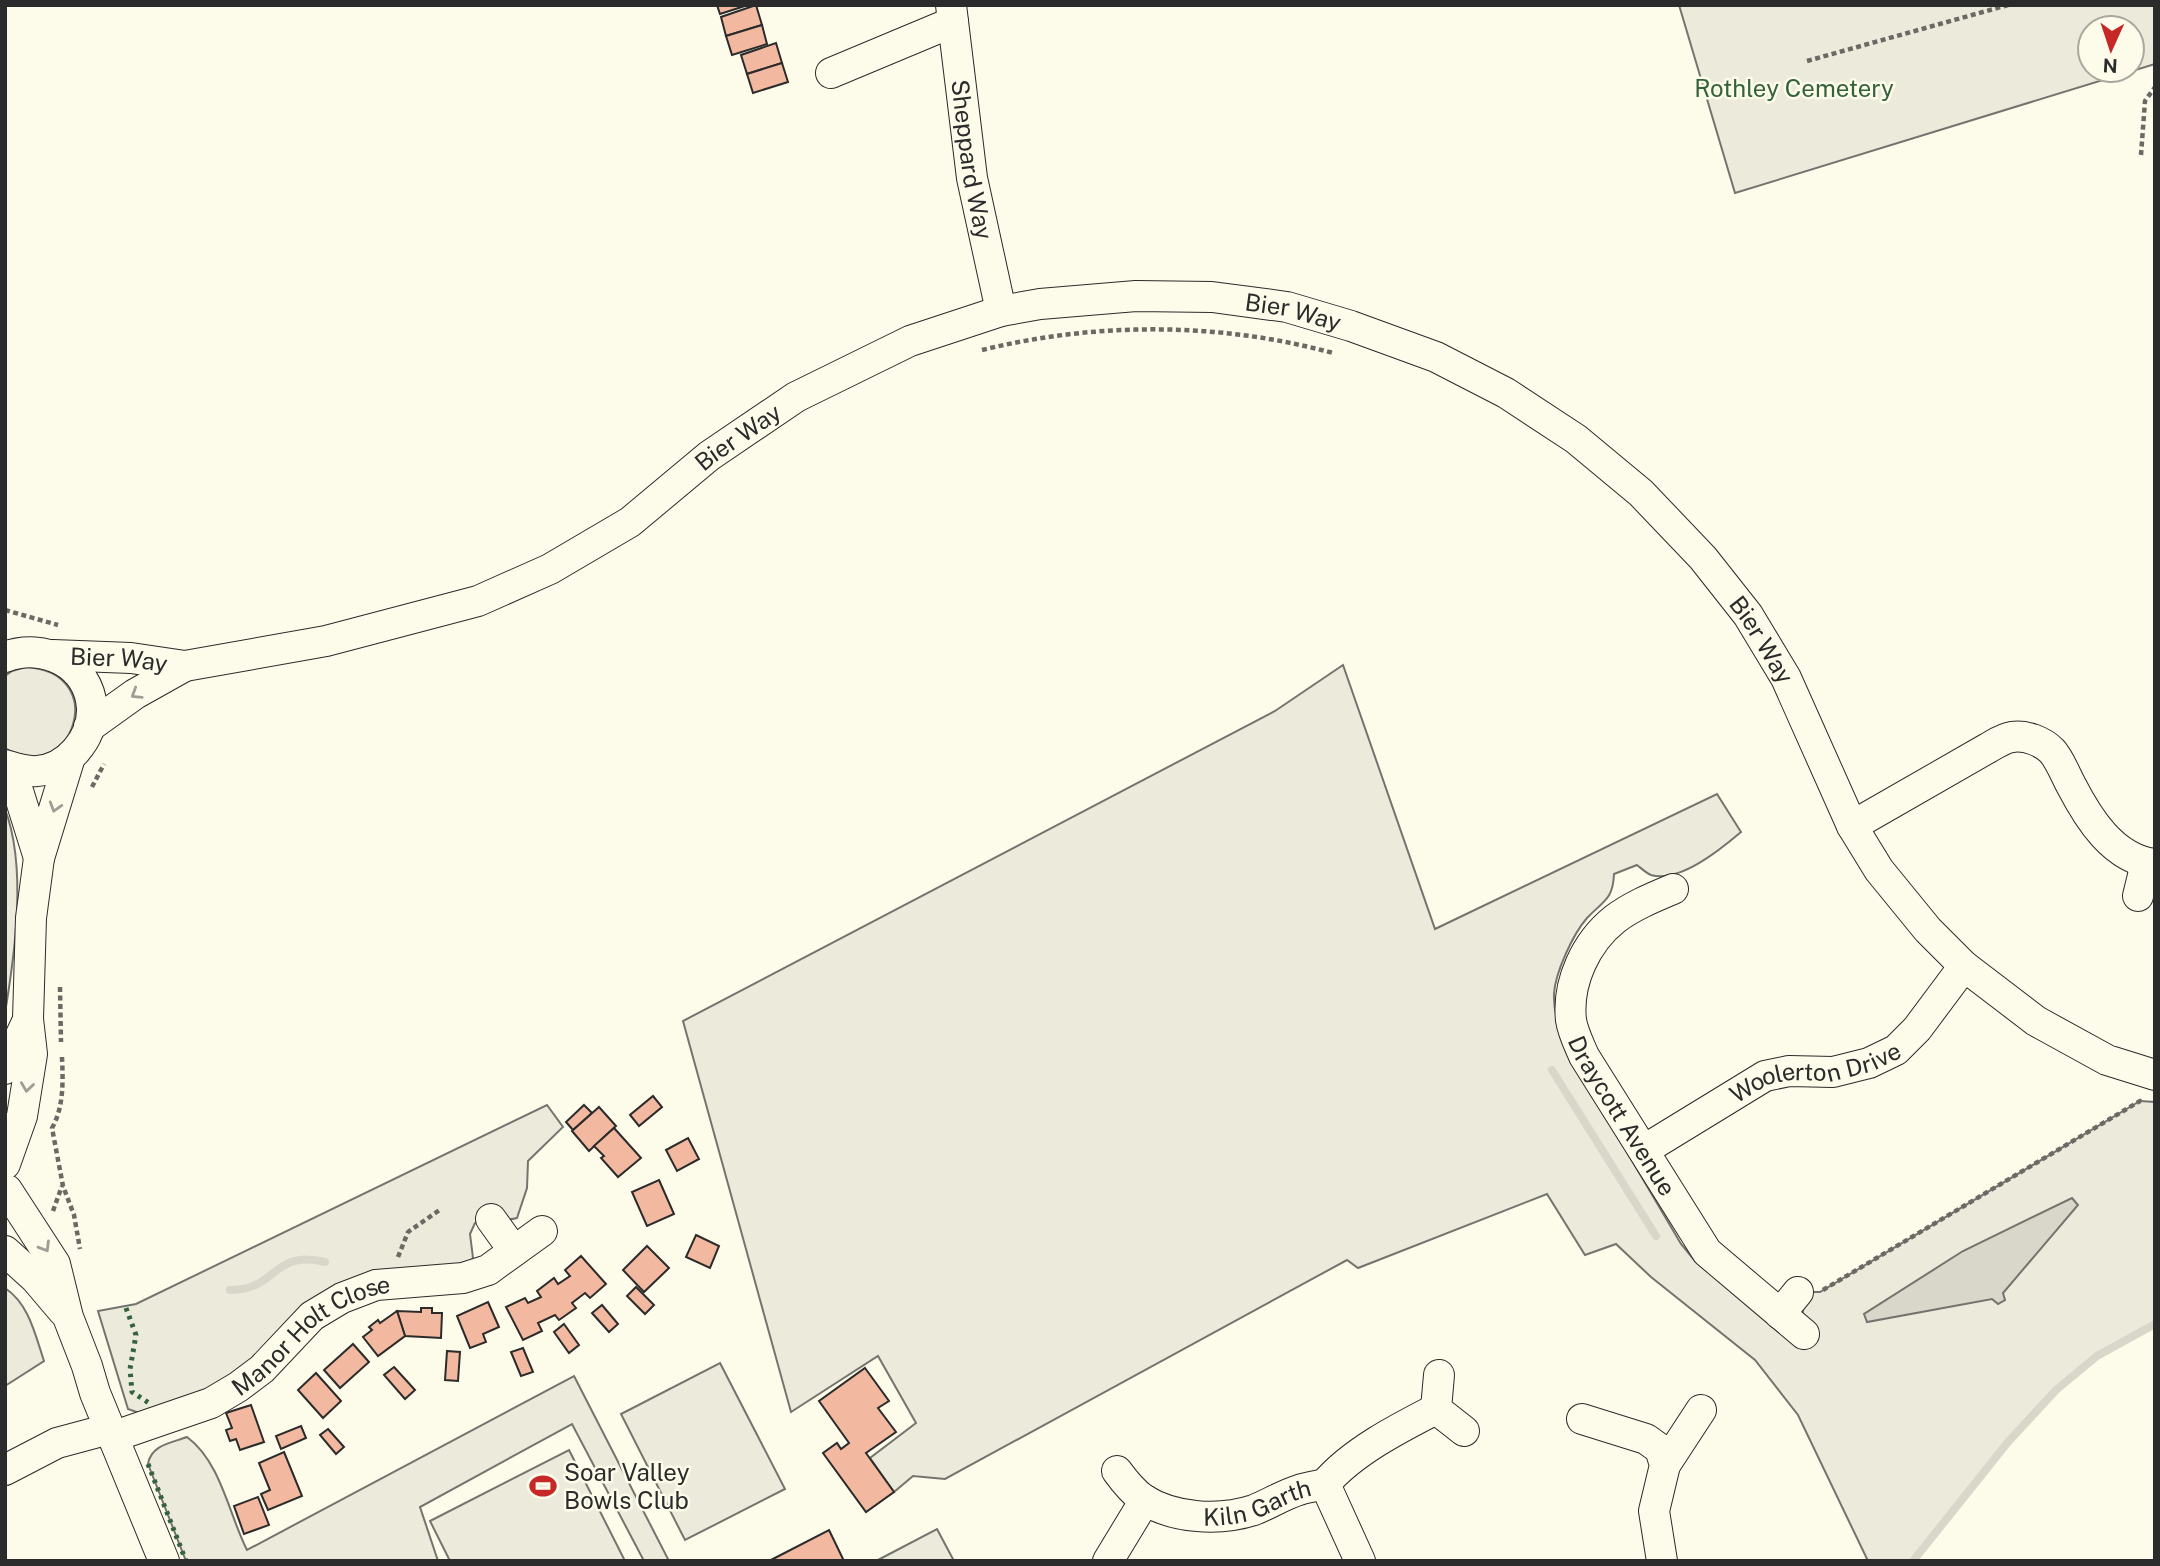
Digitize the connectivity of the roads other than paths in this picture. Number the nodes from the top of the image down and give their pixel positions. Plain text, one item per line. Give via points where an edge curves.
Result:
1 (952, 14) edge
2 (831, 73) dead end
3 (1001, 311) junction
4 (5, 635) edge
5 (44, 653) junction
6 (5, 657) edge
7 (185, 666) junction
8 (89, 727) junction
9 (71, 757) junction
10 (5, 767) edge
11 (1852, 826) junction
12 (39, 858) junction
13 (2150, 863) edge
14 (1673, 889) dead end
15 (2138, 895) dead end
16 (1964, 966) junction
17 (28, 1019) junction
18 (5, 1069) edge
19 (2150, 1084) edge
20 (1644, 1150) junction
21 (6, 1182) edge
22 (491, 1219) dead end
23 (541, 1231) dead end
24 (5, 1251) edge
25 (514, 1251) junction
26 (68, 1317) junction
27 (1804, 1334) dead end
28 (1439, 1375) dead end
29 (1436, 1409) junction
30 (1701, 1410) dead end
31 (1583, 1419) dead end
32 (1464, 1431) dead end
33 (111, 1433) junction
34 (1665, 1465) junction
35 (5, 1470) edge
36 (1117, 1471) dead end
37 (1325, 1484) junction
38 (1145, 1500) junction
39 (1660, 1550) edge
40 (164, 1561) edge
41 (1108, 1561) edge
42 (1360, 1561) edge

1 - 2 street
1 - 3 street, Sheppard Way via 972,178
3 - 7 street, Bier Way via 909,341 796,397 709,456 631,522 550,569 478,601 326,641
3 - 11 street, Bier Way via 1136,296 1212,297 1287,307 1436,357 1506,393 1576,439 1641,493 1703,558 1748,615 1786,678
4 - 5 street
5 - 6 street via 18,652
5 - 7 street, Bier Way
5 - 8 street via 68,663 80,676 89,692
7 -> 8 street, Bier Way
8 - 9 street
9 - 10 street via 37,771
9 -> 12 street
10 - 12 street via 19,791
11 - 13 street via 1987,748 2010,737 2027,737 2053,752 2094,825 2129,856
11 - 16 street, Bier Way via 1879,870
12 - 17 street via 31,918
13 - 15 street
14 - 20 street, Draycott Avenue via 1639,892 1600,933 1575,976 1571,1020 1576,1038
16 - 19 street, Bier Way via 2036,1021
16 - 20 street, Woolerton Drive via 1896,1050 1833,1072 1789,1071 1765,1076
17 - 18 street
17 -> 21 street via 32,1054
20 - 27 street, Draycott Avenue via 1707,1252 1789,1303
21 -> 26 street via 18,1210 54,1264
22 - 25 street
23 - 25 street, Manor Holt Close
24 - 26 street
25 - 33 street, Manor Holt Close via 488,1269 463,1278 376,1285 342,1298 312,1315 262,1369 211,1403
26 - 33 street
28 - 29 street
29 - 32 street
29 - 37 street via 1339,1468
30 - 34 street
31 - 34 street via 1646,1439 1660,1449
33 - 35 street, Manor Holt Close via 57,1443
33 - 40 street
34 - 39 street via 1654,1511
36 - 38 street, Kiln Garth
37 - 38 street, Kiln Garth via 1221,1518 1191,1515
37 - 42 street, Kiln Garth
38 - 41 street

